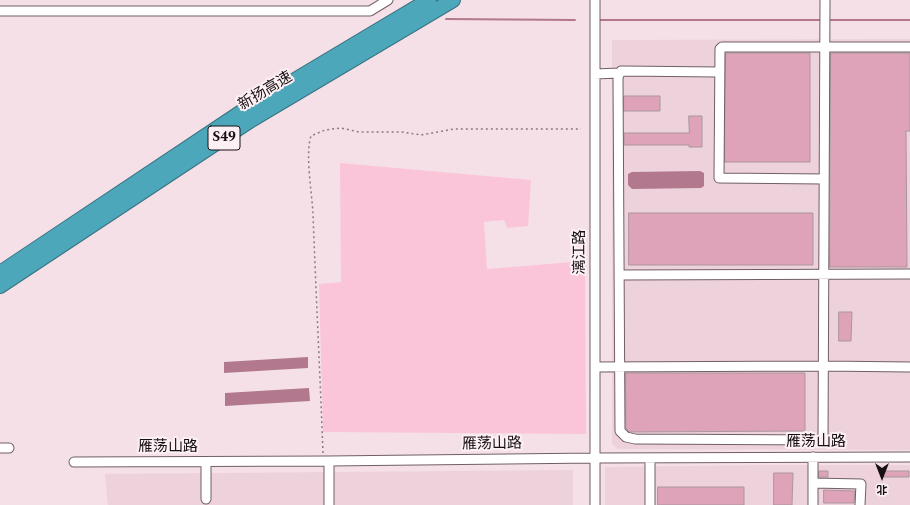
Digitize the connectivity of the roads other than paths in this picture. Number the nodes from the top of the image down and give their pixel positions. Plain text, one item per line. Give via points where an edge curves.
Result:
1 (388, 0) edge
2 (429, 0) edge
3 (453, 0) edge
4 (595, 0) edge
5 (600, 0) edge
6 (825, 0) edge
7 (0, 11) edge
8 (595, 14) junction
9 (825, 47) junction
10 (910, 47) edge
11 (719, 72) junction
12 (619, 73) junction
13 (595, 74) junction
14 (824, 179) junction
15 (0, 273) edge
16 (824, 274) junction
17 (910, 274) edge
18 (619, 275) junction
19 (0, 286) edge
20 (823, 366) junction
21 (595, 367) junction
22 (620, 367) junction
23 (910, 367) edge
24 (813, 457) junction
25 (910, 457) edge
26 (595, 458) junction
27 (650, 458) junction
28 (326, 461) junction
29 (74, 462) dead end
30 (206, 462) junction
31 (813, 484) junction
32 (206, 499) dead end
33 (329, 505) edge
34 (595, 505) edge
35 (650, 505) edge
36 (813, 505) edge
37 (860, 505) edge

1 - 7 street via 370,11
2 - 15 highway, 新扬高速 / S49 via 243,110
3 - 19 highway, 新扬高速 / S49 via 251,120
4 - 8 street, 漓江路
5 - 8 street
6 - 9 street
8 - 13 street, 漓江路
9 - 10 street
9 - 11 street via 722,47
9 - 14 street
11 - 12 street
11 - 14 street via 719,178
12 - 13 street
12 - 18 street
13 - 21 street, 漓江路
14 - 16 street
16 - 17 street
16 - 18 street
16 - 20 street
18 - 22 street
20 - 22 street
20 - 22 street via 822,440 626,437 622,434 620,426
20 - 23 street
21 - 22 street
21 - 26 street, 漓江路
24 - 25 street, 雁荡山路
24 - 27 street, 雁荡山路
24 - 31 street
26 - 27 street, 雁荡山路
26 - 28 street, 雁荡山路
26 - 34 street, 漓江路
27 - 35 street
28 - 30 street, 雁荡山路
28 - 33 street
29 - 30 street, 雁荡山路
30 - 32 street
31 - 36 street
31 - 37 street via 861,484

